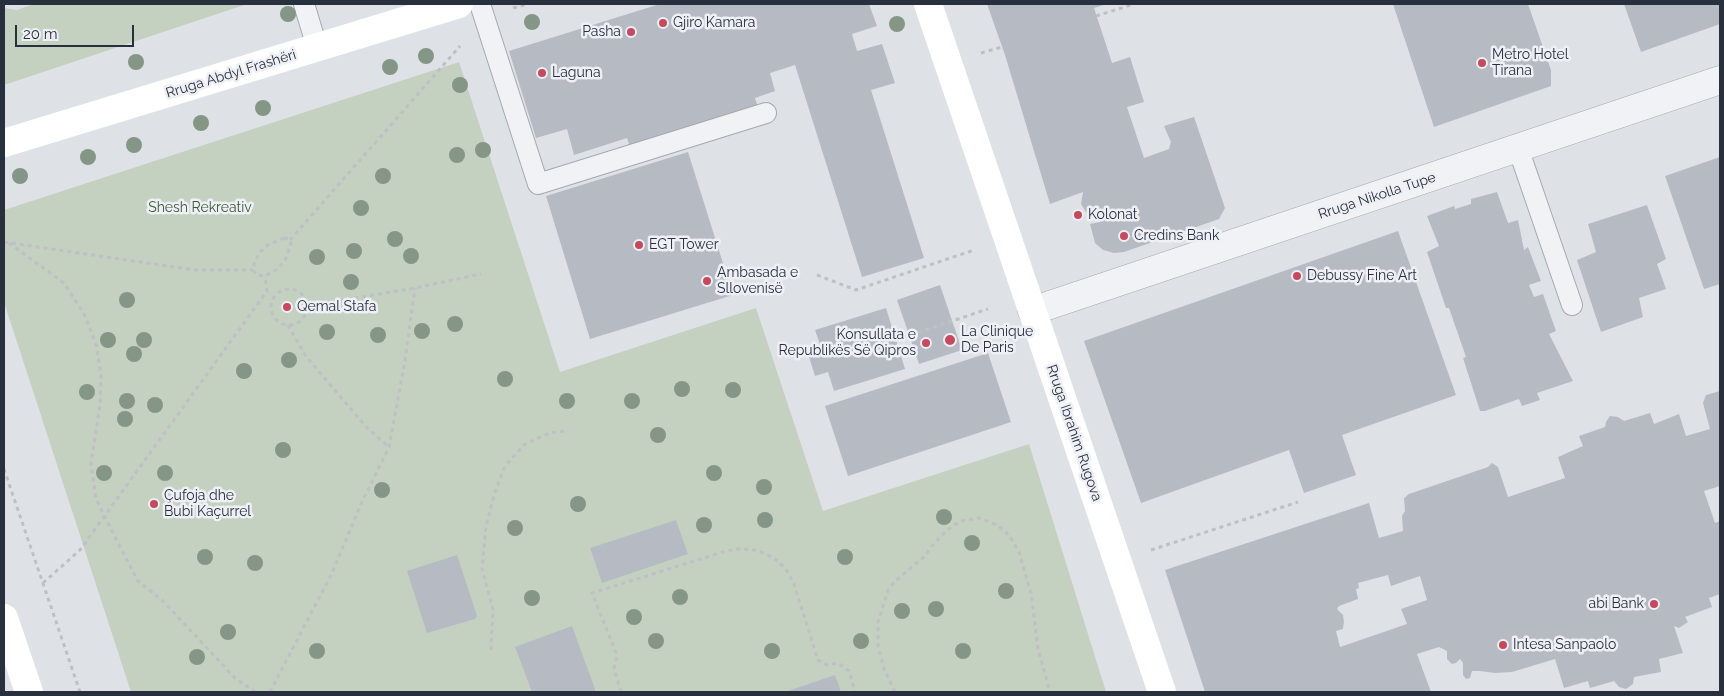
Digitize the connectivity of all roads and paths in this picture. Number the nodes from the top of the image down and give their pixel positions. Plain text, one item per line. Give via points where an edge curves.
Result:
1 (304, 4) edge
2 (459, 4) edge
3 (928, 4) edge
4 (1134, 4) edge
5 (482, 10) edge
6 (1096, 16) dead end
7 (1002, 47) dead end
8 (318, 48) junction
9 (978, 54) dead end
10 (1720, 80) edge
11 (766, 112) dead end
12 (4, 143) edge
13 (1518, 148) junction
14 (290, 240) junction
15 (1008, 240) junction
16 (4, 242) edge
17 (9, 243) junction
18 (253, 270) junction
19 (481, 274) dead end
20 (816, 275) dead end
21 (265, 276) junction
22 (415, 288) junction
23 (267, 291) junction
24 (272, 299) junction
25 (1572, 305) dead end
26 (307, 306) junction
27 (988, 309) dead end
28 (1032, 311) junction
29 (288, 325) junction
30 (895, 340) dead end
31 (564, 431) dead end
32 (389, 447) junction
33 (4, 469) edge
34 (1298, 502) dead end
35 (103, 517) junction
36 (1150, 551) dead end
37 (42, 583) junction
38 (4, 618) edge
39 (491, 650) dead end
40 (29, 692) edge
41 (80, 692) edge
42 (255, 692) edge
43 (270, 692) edge
44 (621, 692) edge
45 (855, 692) edge
46 (895, 692) edge
47 (1050, 692) edge
48 (1162, 692) edge

1 - 8 lane
2 - 8 street, Rruga Abdyl Frashëri
3 - 15 street, Rruga Ibrahim Rugova
4 - 6 path
5 - 11 lane via 538,184
5 - 14 path via 441,68
7 - 9 path
8 - 12 street, Rruga Abdyl Frashëri
10 - 13 street, Rruga Nikolla Tupe
13 - 25 lane
13 - 28 street, Rruga Nikolla Tupe
14 - 18 path via 282,238 268,244 259,253
14 - 21 path via 285,261
15 - 20 path via 856,290
15 - 28 street, Rruga Ibrahim Rugova
16 - 17 path
17 - 18 path via 195,270
17 - 35 path via 64,283 84,314 96,344 101,374 91,464 96,499
18 - 21 path via 257,275
19 - 22 path
21 - 23 path
22 - 26 path
22 - 32 path
23 - 24 path
23 - 35 path
24 - 26 path via 280,290 293,289 303,295
24 - 29 path via 270,305 276,321
26 - 29 path via 303,318
27 - 30 path
28 - 48 street, Rruga Ibrahim Rugova
29 - 32 path via 305,355 366,428
31 - 39 path via 550,433 525,444 505,466 495,492 486,526 482,570 493,609
32 - 43 path via 331,575
33 - 37 path
34 - 36 path
35 - 37 path via 80,550
35 - 42 path via 138,581 169,607 235,678
37 - 41 path
38 - 40 street
44 - 45 path via 614,669 616,655 592,593 738,549 756,550 774,558 786,569 794,584 818,660 827,665 838,663 848,671
46 - 47 path via 884,669 878,645 878,622 888,591 946,531 961,520 979,518 997,525 1019,552 1031,593 1038,649

